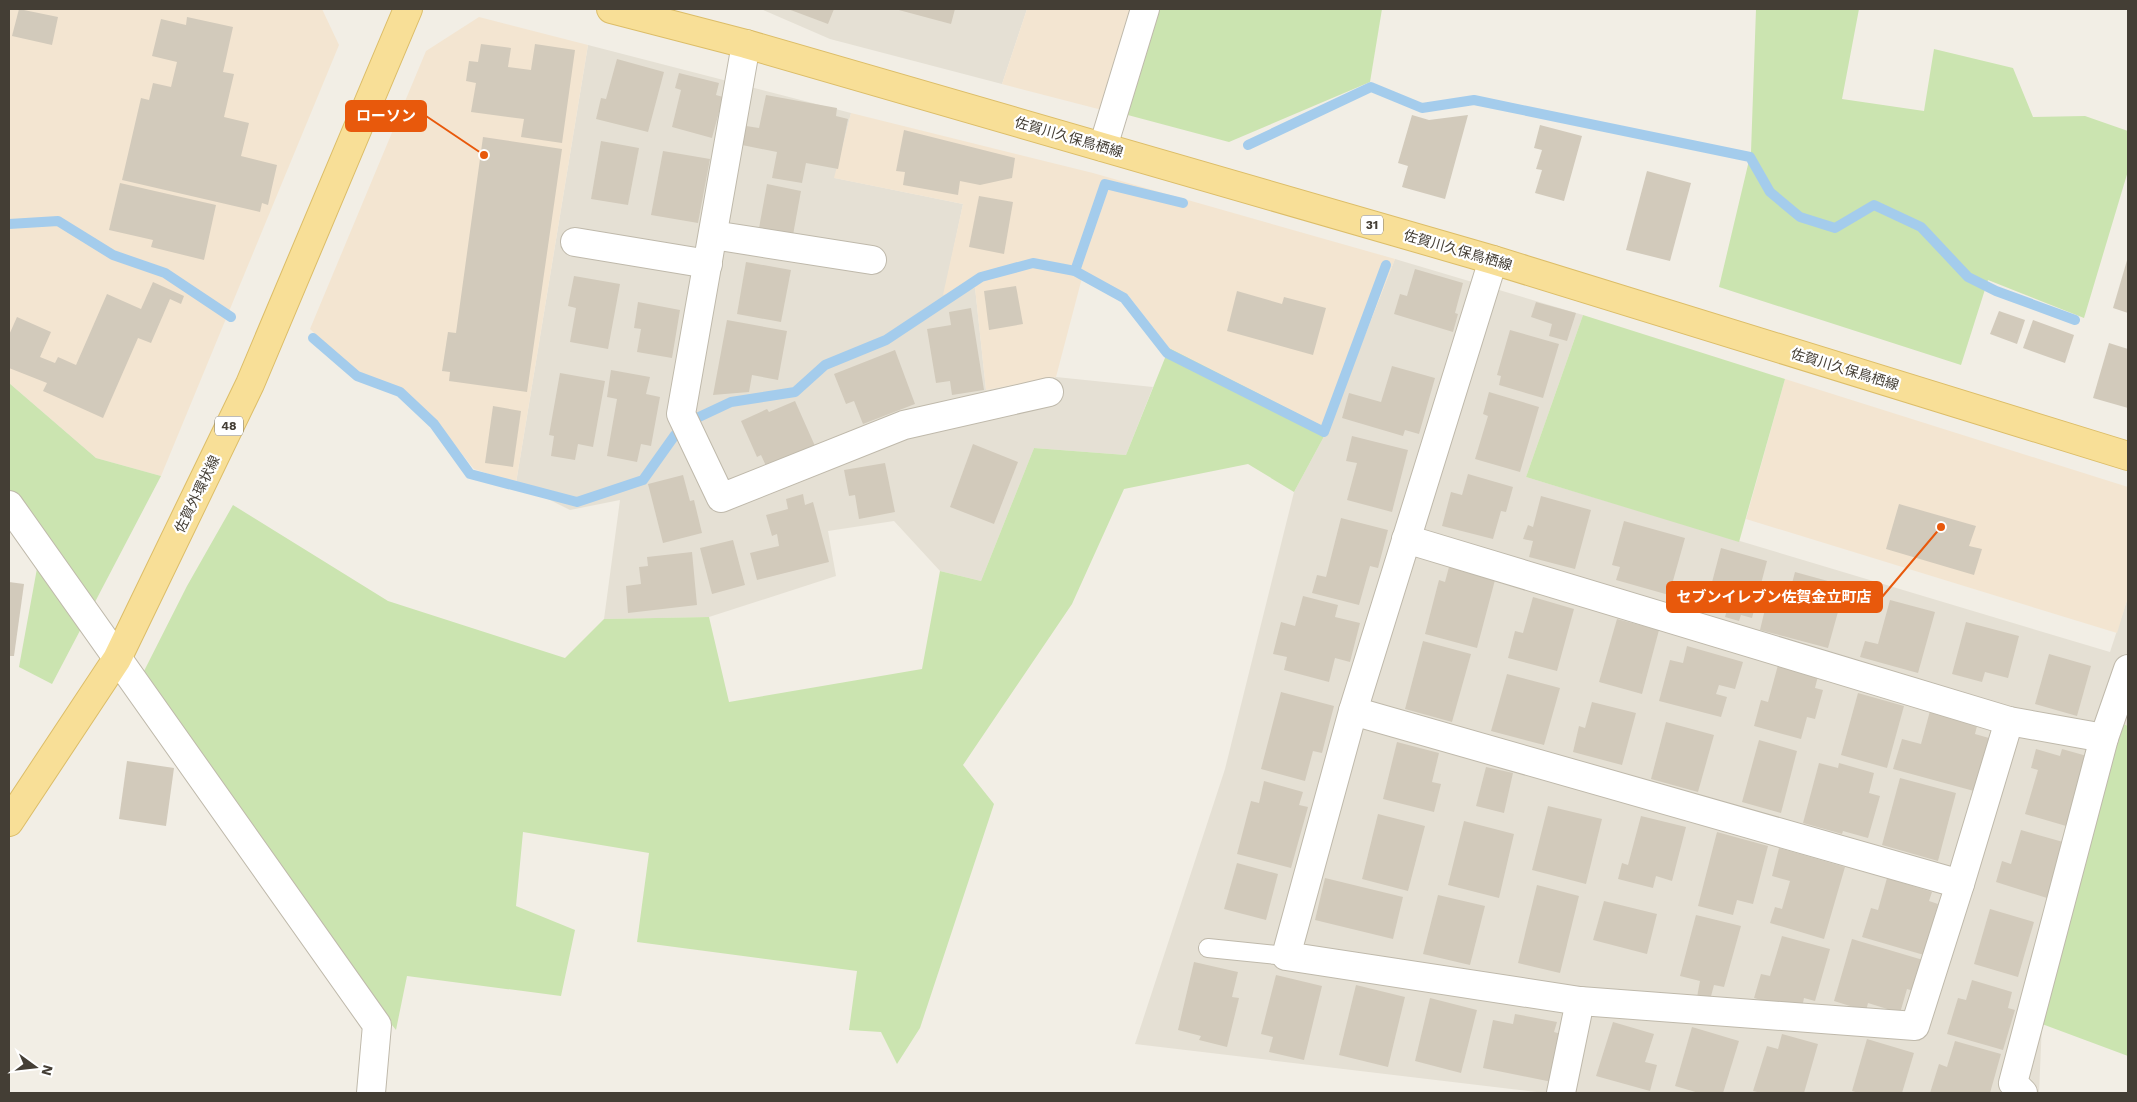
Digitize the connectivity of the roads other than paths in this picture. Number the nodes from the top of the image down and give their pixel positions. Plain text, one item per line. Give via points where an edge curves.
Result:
1 (408, 9) edge
2 (610, 9) edge
3 (1145, 9) edge
4 (746, 44) junction
5 (1102, 147) junction
6 (713, 235) junction
7 (575, 242) dead end
8 (872, 260) dead end
9 (1493, 260) junction
10 (708, 264) junction
11 (1049, 392) dead end
12 (2128, 456) edge
13 (9, 505) edge
14 (1406, 539) junction
15 (117, 659) junction
16 (2128, 669) edge
17 (1353, 711) junction
18 (2009, 721) junction
19 (2104, 738) junction
20 (9, 822) edge
21 (1960, 884) junction
22 (1208, 948) dead end
23 (1286, 956) junction
24 (1580, 1001) junction
25 (371, 1093) edge
26 (1561, 1093) edge
27 (2023, 1093) edge

1 - 15 main road, 佐賀外環状線 / 48 via 250,384
2 - 4 main road, 佐賀川久保鳥栖線 / 31
3 - 5 street
4 - 5 main road, 佐賀川久保鳥栖線 / 31
4 - 6 street
5 - 9 main road, 佐賀川久保鳥栖線 / 31
6 - 8 street
6 - 10 street
7 - 10 street
9 - 12 main road, 佐賀川久保鳥栖線 / 31
9 - 14 street
10 - 11 street via 681,414 721,498 904,425
13 - 15 street
14 - 17 street
14 - 18 street
15 - 20 main road, 佐賀外環状線 / 48
15 - 25 street via 377,1025
16 - 19 street
17 - 21 street
17 - 23 street
18 - 19 street
18 - 21 street
19 - 27 street via 2013,1083
21 - 24 street via 1915,1026
22 - 23 lane
23 - 24 street
24 - 26 street

